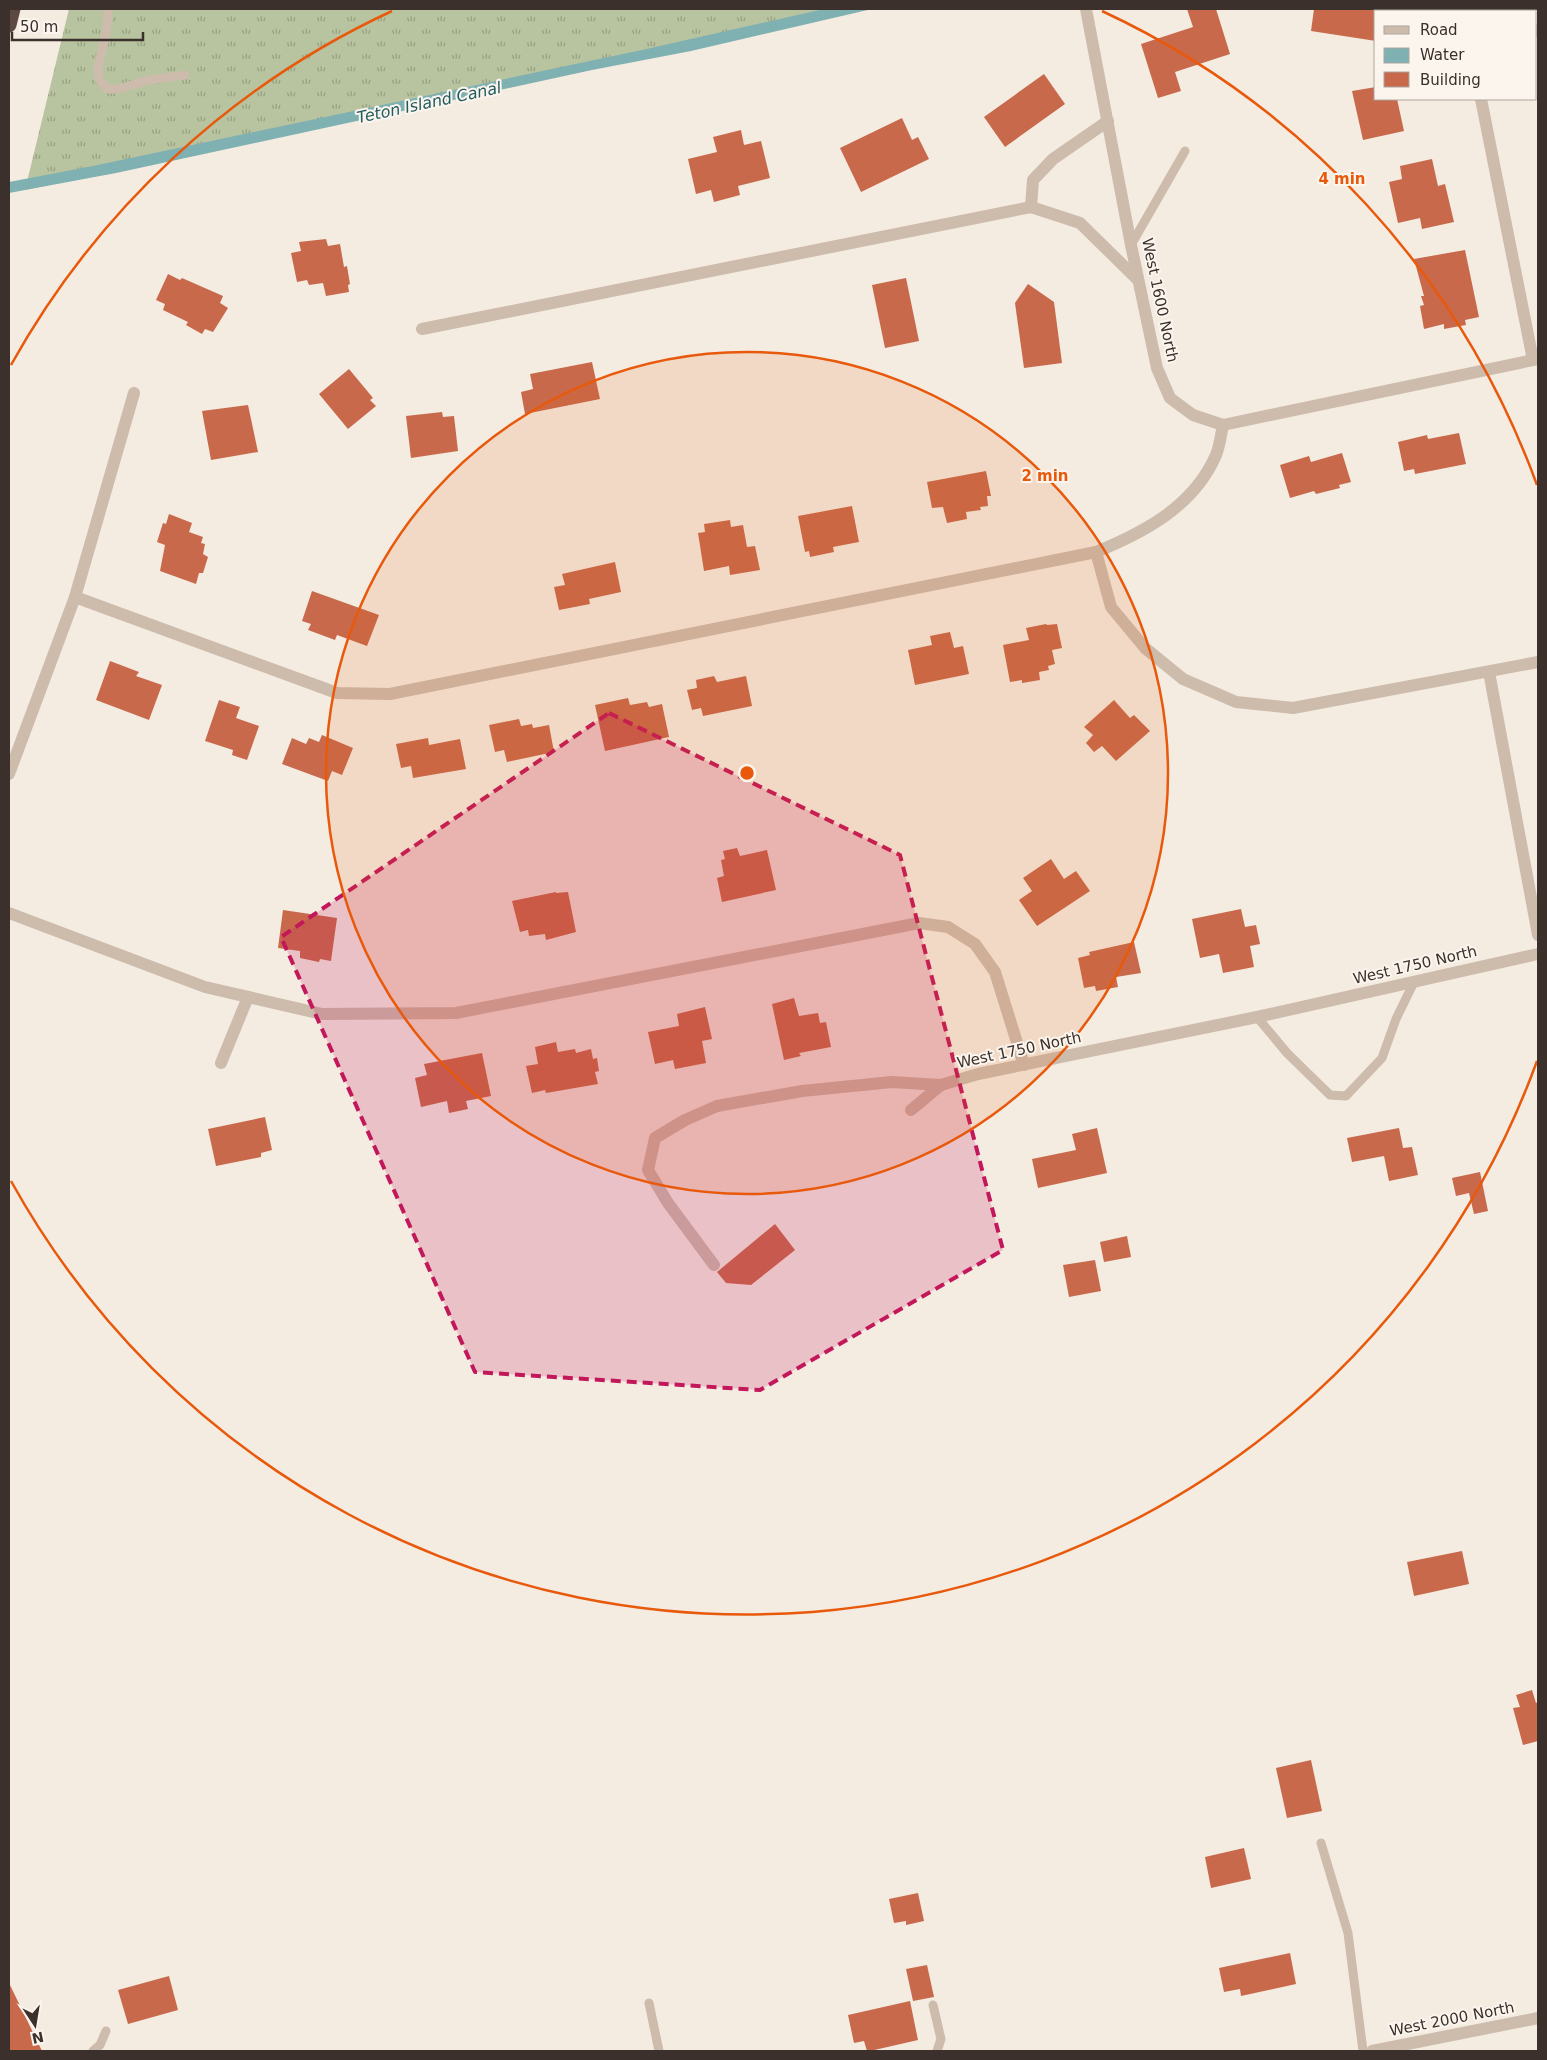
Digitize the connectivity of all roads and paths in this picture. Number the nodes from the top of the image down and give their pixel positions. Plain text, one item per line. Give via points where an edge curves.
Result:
1 (13, 9) edge
2 (108, 9) edge
3 (1086, 9) edge
4 (9, 24) edge
5 (185, 75) dead end
6 (1481, 100) edge
7 (1108, 121) junction
8 (1186, 150) dead end
9 (1031, 207) junction
10 (1131, 246) junction
11 (1138, 280) junction
12 (422, 329) dead end
13 (1536, 360) edge
14 (134, 393) dead end
15 (1223, 425) junction
16 (1096, 552) junction
17 (75, 597) junction
18 (1538, 662) edge
19 (1489, 672) junction
20 (9, 774) edge
21 (9, 913) edge
22 (1538, 935) edge
23 (1538, 954) edge
24 (1414, 982) junction
25 (248, 997) junction
26 (1257, 1017) junction
27 (221, 1063) dead end
28 (1024, 1065) junction
29 (941, 1085) junction
30 (911, 1110) dead end
31 (714, 1265) dead end
32 (1321, 1843) dead end
33 (649, 2003) dead end
34 (933, 2005) dead end
35 (1538, 2018) edge
36 (106, 2031) dead end
37 (93, 2051) edge
38 (660, 2051) edge
39 (937, 2051) edge
40 (1363, 2051) edge
41 (1372, 2051) edge

1 - 4 highway
2 - 5 lane via 98,68 99,79 107,90
3 - 7 street, West 1600 North
6 - 13 street
7 - 9 street via 1053,160 1033,180
7 - 10 street, West 1600 North
8 - 10 lane
9 - 11 street via 1080,222
9 - 12 street
10 - 11 street, West 1600 North
11 - 15 street, West 1600 North via 1157,368 1170,398 1193,415
13 - 15 street
14 - 17 street
15 - 16 street via 1216,454 1197,486 1165,517
16 - 17 street via 390,694 337,693
16 - 19 street via 1111,607 1145,648 1183,679 1236,702 1293,708
17 - 20 street
18 - 19 street
19 - 22 street
21 - 25 street via 205,988
23 - 24 street, West 1750 North
24 - 26 street, West 1750 North
24 - 26 lane via 1382,1058 1346,1096 1330,1095 1287,1053
25 - 27 street
25 - 28 street via 322,1014 456,1013 920,923 948,927 975,944 995,972
26 - 28 street, West 1750 North
28 - 29 street, West 1750 North
29 - 30 street
29 - 31 street, West 1750 North via 892,1082 802,1091 717,1106 655,1138 648,1170
32 - 40 lane via 1348,1933
33 - 38 lane
34 - 39 lane via 941,2039
35 - 41 street, West 2000 North
36 - 37 lane via 100,2045

